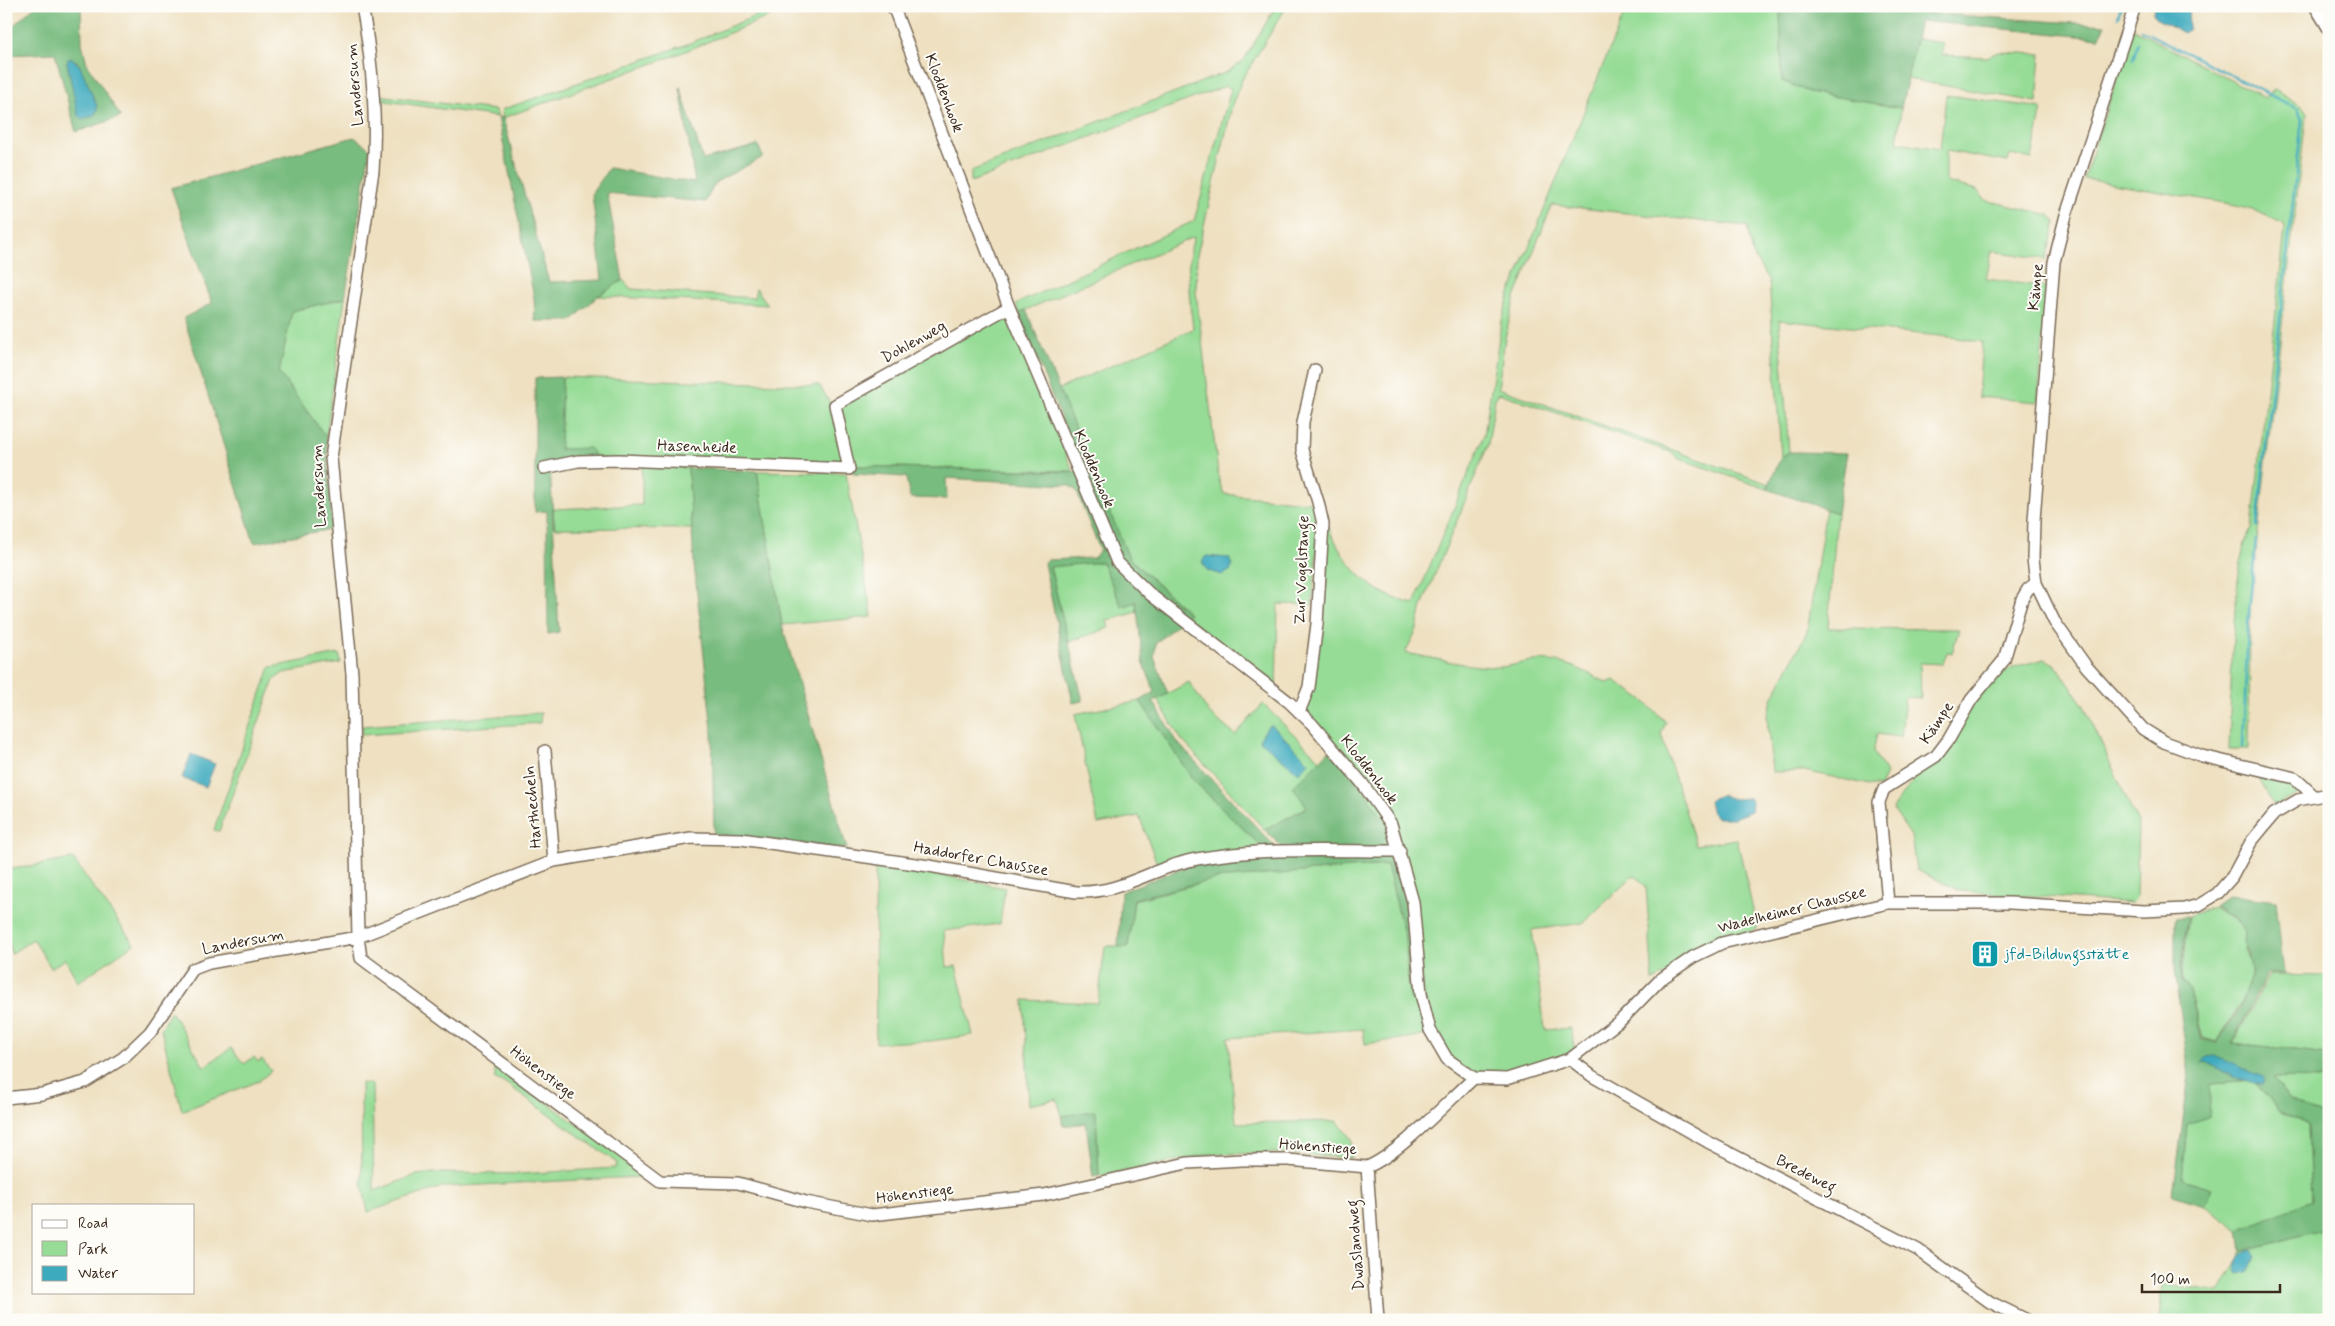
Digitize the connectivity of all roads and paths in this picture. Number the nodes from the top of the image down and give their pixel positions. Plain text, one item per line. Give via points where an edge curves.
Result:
1 (362, 6) edge
2 (893, 6) edge
3 (2135, 6) edge
4 (2315, 6) edge
5 (2329, 29) edge
6 (1009, 307) junction
7 (1315, 370) dead end
8 (544, 468) dead end
9 (849, 469) joint
10 (2036, 583) junction
11 (1299, 712) junction
12 (545, 751) dead end
13 (2329, 794) edge
14 (2314, 796) junction
15 (1400, 851) junction
16 (554, 861) junction
17 (1888, 903) junction
18 (358, 937) junction
19 (1570, 1059) junction
20 (1474, 1078) junction
21 (6, 1098) edge
22 (1367, 1167) junction
23 (1378, 1320) edge
24 (2027, 1320) edge

1 - 18 street, Landersum via 367,35 374,155 331,458 352,674
2 - 6 street, Kloddenhook
3 - 10 street, Kämpe via 2066,215 2054,262 2034,520
4 - 5 street
6 - 9 street, Dohlenweg via 835,405
6 - 11 street, Kloddenhook via 1118,562 1151,595
7 - 11 street, Zur Vogelstange via 1303,422 1302,450 1323,524 1317,624 1309,687
8 - 9 street, Hasenheide via 578,461 619,460
10 - 14 street, Kämpe via 2054,622 2075,651 2143,729 2164,742 2202,756 2295,778
10 - 17 street, Kämpe via 2022,599 2004,660 1971,700 1936,756 1884,789 1879,802
11 - 15 street, Kloddenhook via 1362,783 1391,824
12 - 16 street, Harthecheln
13 - 14 street, Wadelheimer Chaussee
14 - 17 street, Wadelheimer Chaussee via 2290,804 2274,814 2258,831 2232,877 2217,894 2199,905 2184,909 2144,911 2010,903
15 - 16 street, Haddorfer Chaussee via 1282,851 1196,859 1096,893 740,839 690,838
15 - 20 street via 1413,902 1420,994 1430,1030 1447,1059
16 - 18 street, Landersum
17 - 19 street, Wadelheimer Chaussee via 1722,943 1692,957 1661,979 1621,1020
18 - 21 street, Landersum via 209,963 193,969 150,1032 123,1058 85,1082 42,1094
18 - 22 street, Höhenstiege via 361,958 660,1181 738,1183 872,1216 1044,1194 1187,1164 1226,1160 1288,1160
19 - 20 street, Wadelheimer Chaussee via 1507,1079
19 - 24 street, Bredeweg via 1592,1076 1708,1142 1903,1241 1990,1302
20 - 22 street, Höhenstiege via 1400,1145 1378,1163
22 - 23 street, Dwaslandweg

